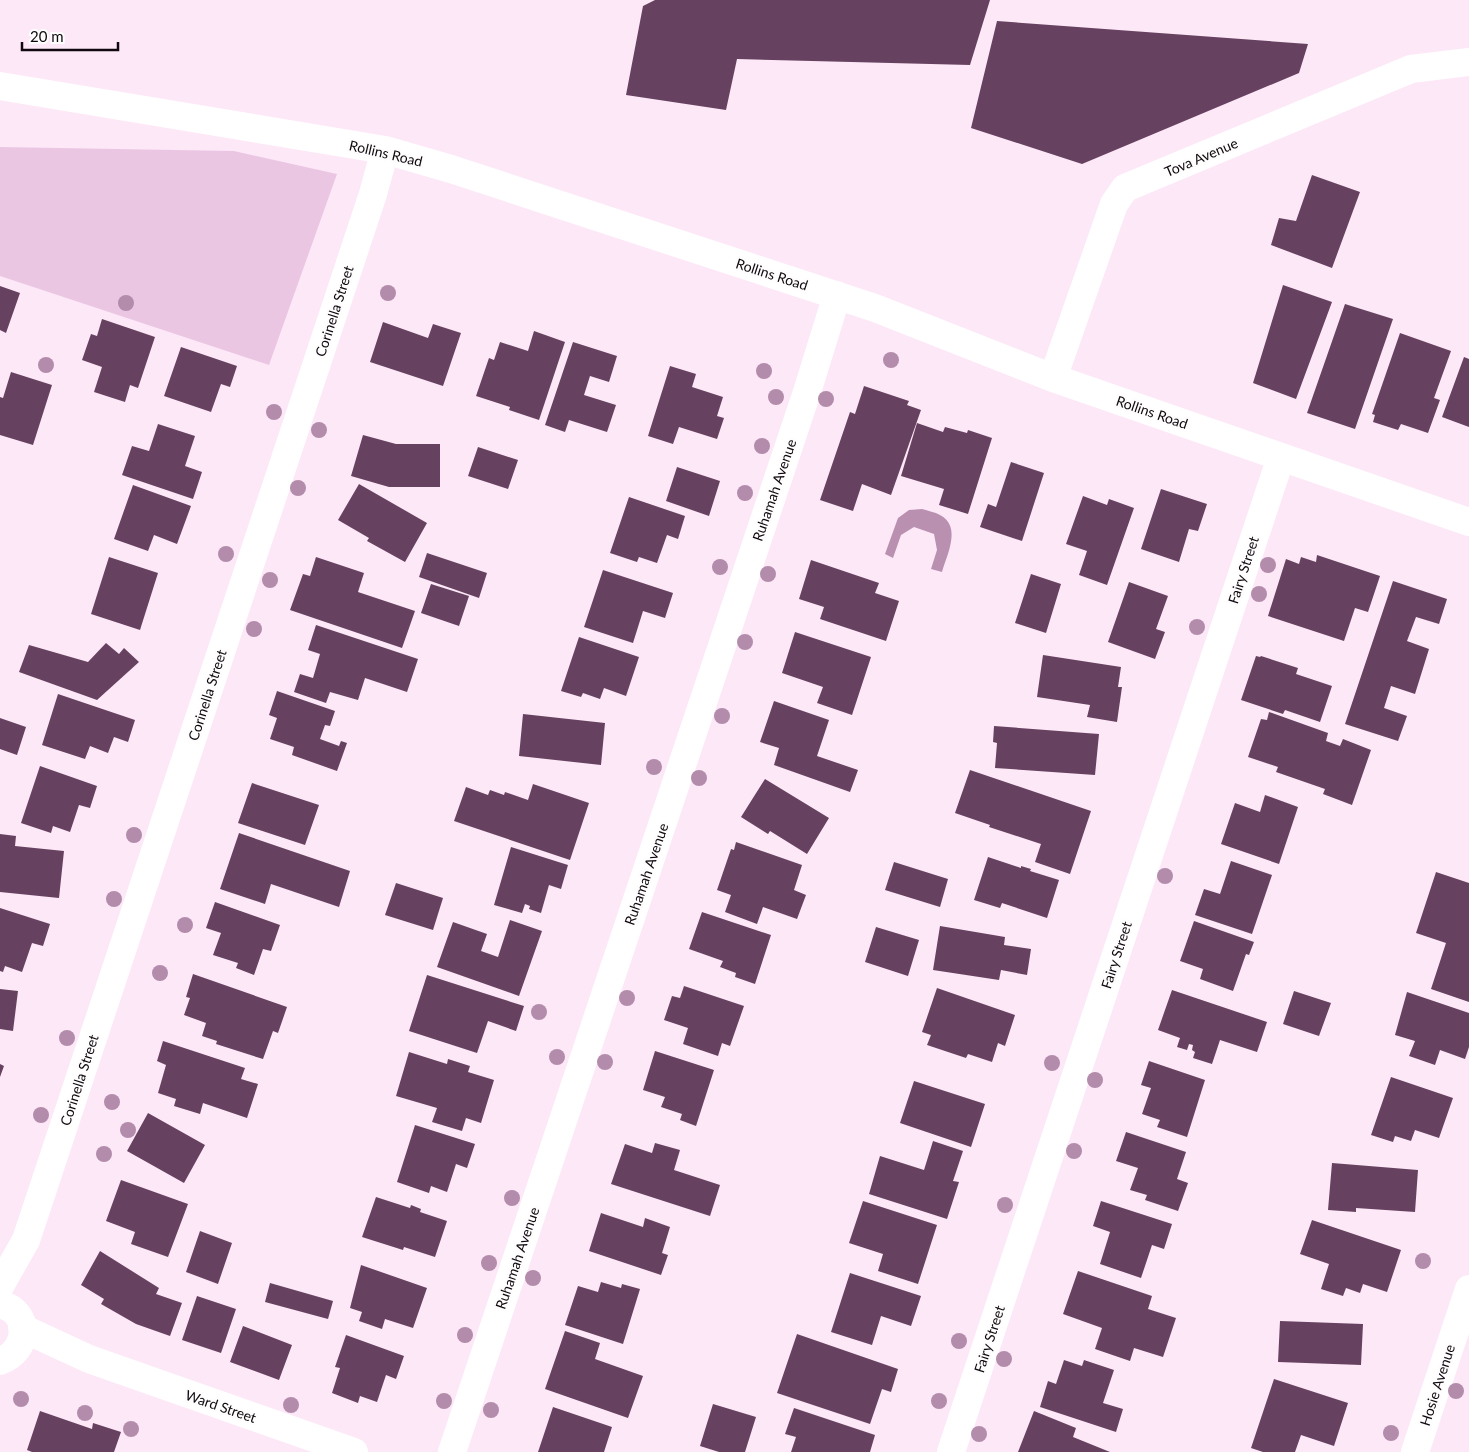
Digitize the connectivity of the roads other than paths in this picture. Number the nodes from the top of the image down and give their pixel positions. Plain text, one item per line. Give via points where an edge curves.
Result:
1 (1469, 62) edge
2 (0, 86) edge
3 (56, 96) junction
4 (0, 97) edge
5 (385, 150) junction
6 (837, 295) junction
7 (1053, 378) junction
8 (1281, 457) junction
9 (1469, 522) edge
10 (26, 1240) junction
11 (0, 1286) edge
12 (1469, 1288) edge
13 (13, 1316) edge
14 (5, 1358) edge
15 (89, 1359) junction
16 (354, 1452) edge
17 (452, 1452) edge
18 (951, 1452) edge
19 (1415, 1452) edge

1 - 7 street, Tova Avenue via 1411,69 1125,188 1114,204
2 - 3 street, Rollins Road
3 - 4 street, Rollins Road
3 - 5 street, Rollins Road
5 - 6 street, Rollins Road
5 - 10 street, Corinella Street via 370,204
6 - 7 street, Rollins Road
6 - 17 street, Ruhamah Avenue
7 - 8 street, Rollins Road
8 - 9 street, Rollins Road
8 - 18 street, Fairy Street
10 - 11 street, Corinella Street
10 - 13 street, Corinella Street
12 - 19 street, Hosie Avenue
13 - 14 street, Corinella Street via 21,1344
13 - 15 street, Ward Street
14 - 15 street, Ward Street
15 - 16 street, Ward Street

